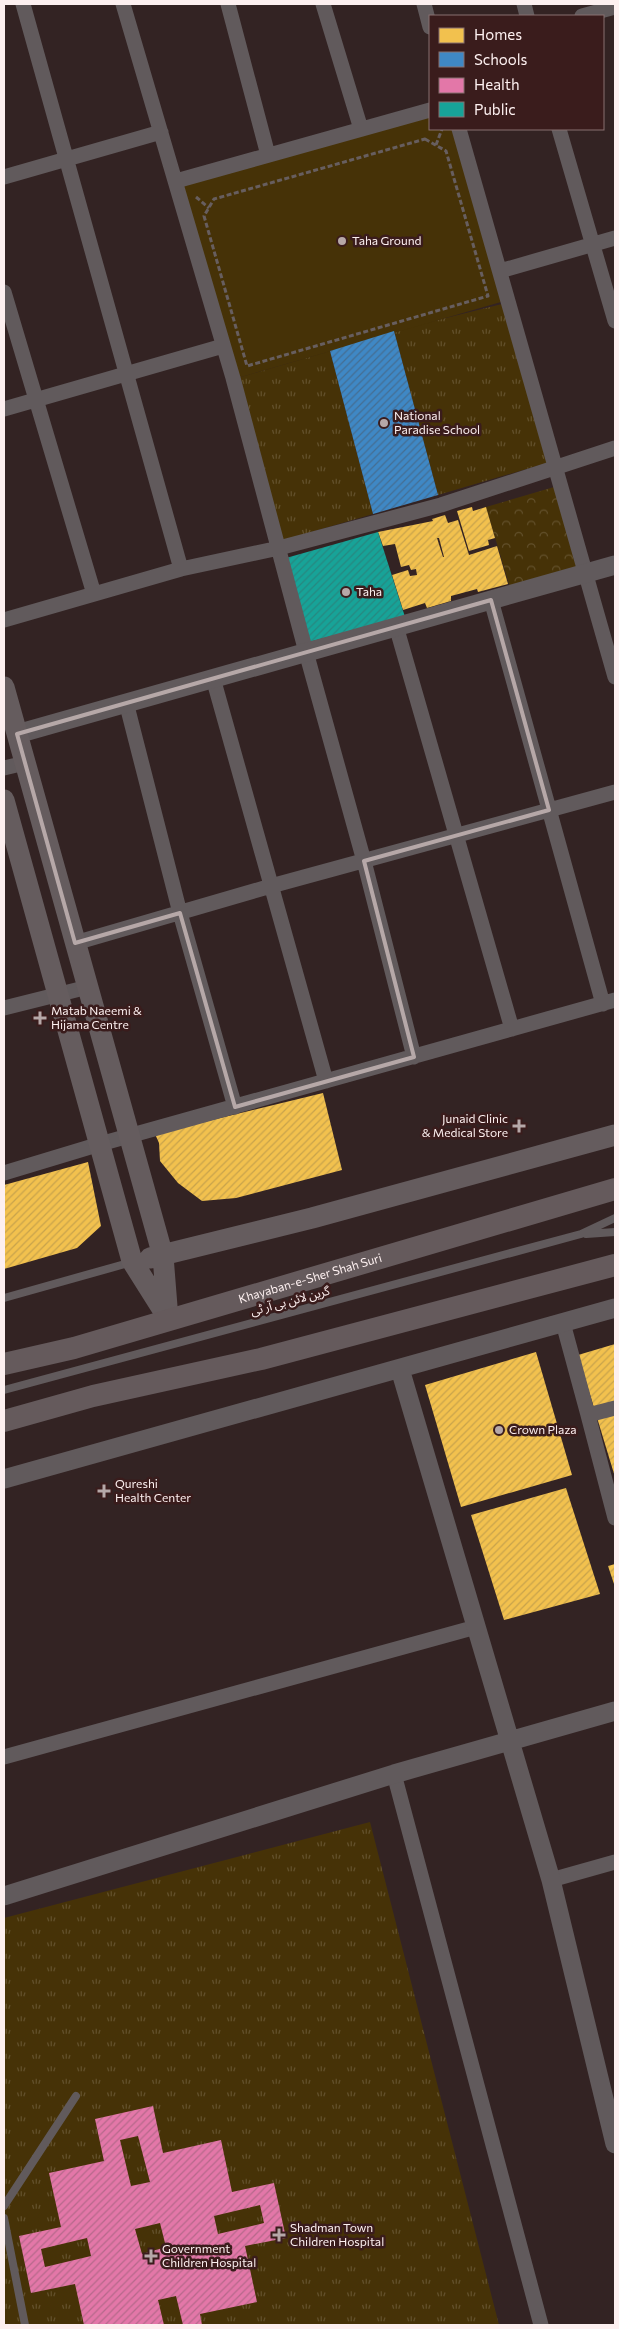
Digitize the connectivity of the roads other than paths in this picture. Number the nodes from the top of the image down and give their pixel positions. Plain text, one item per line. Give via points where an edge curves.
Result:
1 (23, 4) edge
2 (123, 4) edge
3 (228, 4) edge
4 (323, 4) edge
5 (424, 4) edge
6 (615, 7) edge
7 (586, 15) edge
8 (429, 23) edge
9 (429, 110) edge
10 (360, 129) junction
11 (459, 130) edge
12 (559, 130) edge
13 (161, 132) junction
14 (268, 155) junction
15 (68, 159) junction
16 (4, 177) edge
17 (176, 181) junction
18 (615, 238) edge
19 (592, 245) junction
20 (500, 271) junction
21 (4, 292) edge
22 (615, 321) edge
23 (223, 346) junction
24 (126, 374) junction
25 (37, 400) junction
26 (4, 409) edge
27 (615, 448) edge
28 (555, 468) junction
29 (279, 548) junction
30 (615, 566) edge
31 (181, 569) junction
32 (586, 574) junction
33 (94, 594) junction
34 (491, 600) junction
35 (4, 620) edge
36 (396, 626) junction
37 (306, 652) junction
38 (615, 677) edge
39 (213, 678) junction
40 (4, 687) edge
41 (126, 702) junction
42 (17, 734) junction
43 (25, 763) junction
44 (4, 768) edge
45 (615, 792) edge
46 (4, 800) edge
47 (549, 810) junction
48 (456, 836) junction
49 (364, 861) junction
50 (271, 886) junction
51 (180, 913) junction
52 (75, 943) junction
53 (88, 987) junction
54 (58, 995) junction
55 (609, 1002) edge
56 (4, 1008) edge
57 (512, 1029) junction
58 (414, 1057) junction
59 (326, 1081) junction
60 (236, 1107) junction
61 (615, 1135) edge
62 (130, 1136) junction
63 (100, 1144) junction
64 (4, 1172) edge
65 (615, 1189) edge
66 (615, 1218) edge
67 (615, 1232) edge
68 (581, 1234) junction
69 (163, 1256) junction
70 (132, 1262) junction
71 (615, 1265) edge
72 (4, 1298) edge
73 (615, 1308) edge
74 (168, 1320) junction
75 (563, 1323) junction
76 (4, 1364) edge
77 (400, 1370) junction
78 (4, 1390) edge
79 (615, 1408) edge
80 (588, 1414) junction
81 (4, 1420) edge
82 (4, 1479) edge
83 (615, 1518) edge
84 (476, 1627) junction
85 (615, 1711) edge
86 (509, 1740) junction
87 (4, 1757) edge
88 (394, 1774) junction
89 (615, 1862) edge
90 (551, 1880) junction
91 (4, 1896) edge
92 (76, 2096) dead end
93 (615, 2144) edge
94 (4, 2206) edge
95 (4, 2218) edge
96 (25, 2325) edge
97 (541, 2325) edge

1 - 15 street
2 - 13 street
3 - 14 street
4 - 10 street
5 - 8 street
6 - 7 street
9 - 10 street
10 - 14 street
11 - 20 street
12 - 19 street
13 - 15 street
13 - 17 street
14 - 17 street
15 - 16 street
15 - 24 street
17 - 23 street
18 - 19 street
19 - 20 street
19 - 22 street
20 - 28 street
21 - 25 street
23 - 24 street
23 - 29 street
24 - 25 street
24 - 31 street
25 - 26 street
25 - 33 street
27 - 28 street
28 - 29 street via 441,505
28 - 32 street
29 - 31 street
29 - 37 street
30 - 32 street
31 - 33 street
32 - 34 street
32 - 38 street
33 - 35 street
34 - 36 street
34 - 47 street
36 - 37 street
36 - 48 street
37 - 39 street
37 - 49 street
39 - 41 street
39 - 50 street
40 - 42 main road
41 - 42 street
41 - 51 street
42 - 43 main road
43 - 44 street
43 - 52 main road
45 - 47 street
46 - 54 main road
47 - 48 street
47 - 55 street
48 - 49 street
48 - 57 street
49 - 50 street
49 - 58 street
50 - 51 street
50 - 59 street
51 - 52 street
51 - 60 street
52 - 53 main road
53 - 54 street
53 - 62 main road
54 - 56 street
54 - 63 main road
55 - 57 street
57 - 58 street
58 - 59 street
59 - 60 street
60 - 62 street
61 - 69 main road
62 - 63 street
62 - 69 main road
63 - 64 street
63 - 70 main road
65 - 74 main road, Khayaban-e-Sher Shah Suri
66 - 68 lane, گرین لائن بی آر ٹی
67 - 68 lane, گرین لائن بی آر ٹی
68 - 78 lane, گرین لائن بی آر ٹی
69 - 70 main road
69 - 74 main road
70 - 72 lane
70 - 74 main road
71 - 81 main road via 261,1359 93,1396
73 - 75 street
74 - 76 main road, Khayaban-e-Sher Shah Suri via 74,1348
75 - 77 street
75 - 80 street
77 - 82 street
77 - 84 street
79 - 80 street
80 - 83 street
84 - 86 street
84 - 87 street
85 - 86 street
86 - 88 street
86 - 90 street
88 - 91 street
88 - 97 street
89 - 90 street
90 - 93 street
92 - 94 lane
95 - 96 lane

